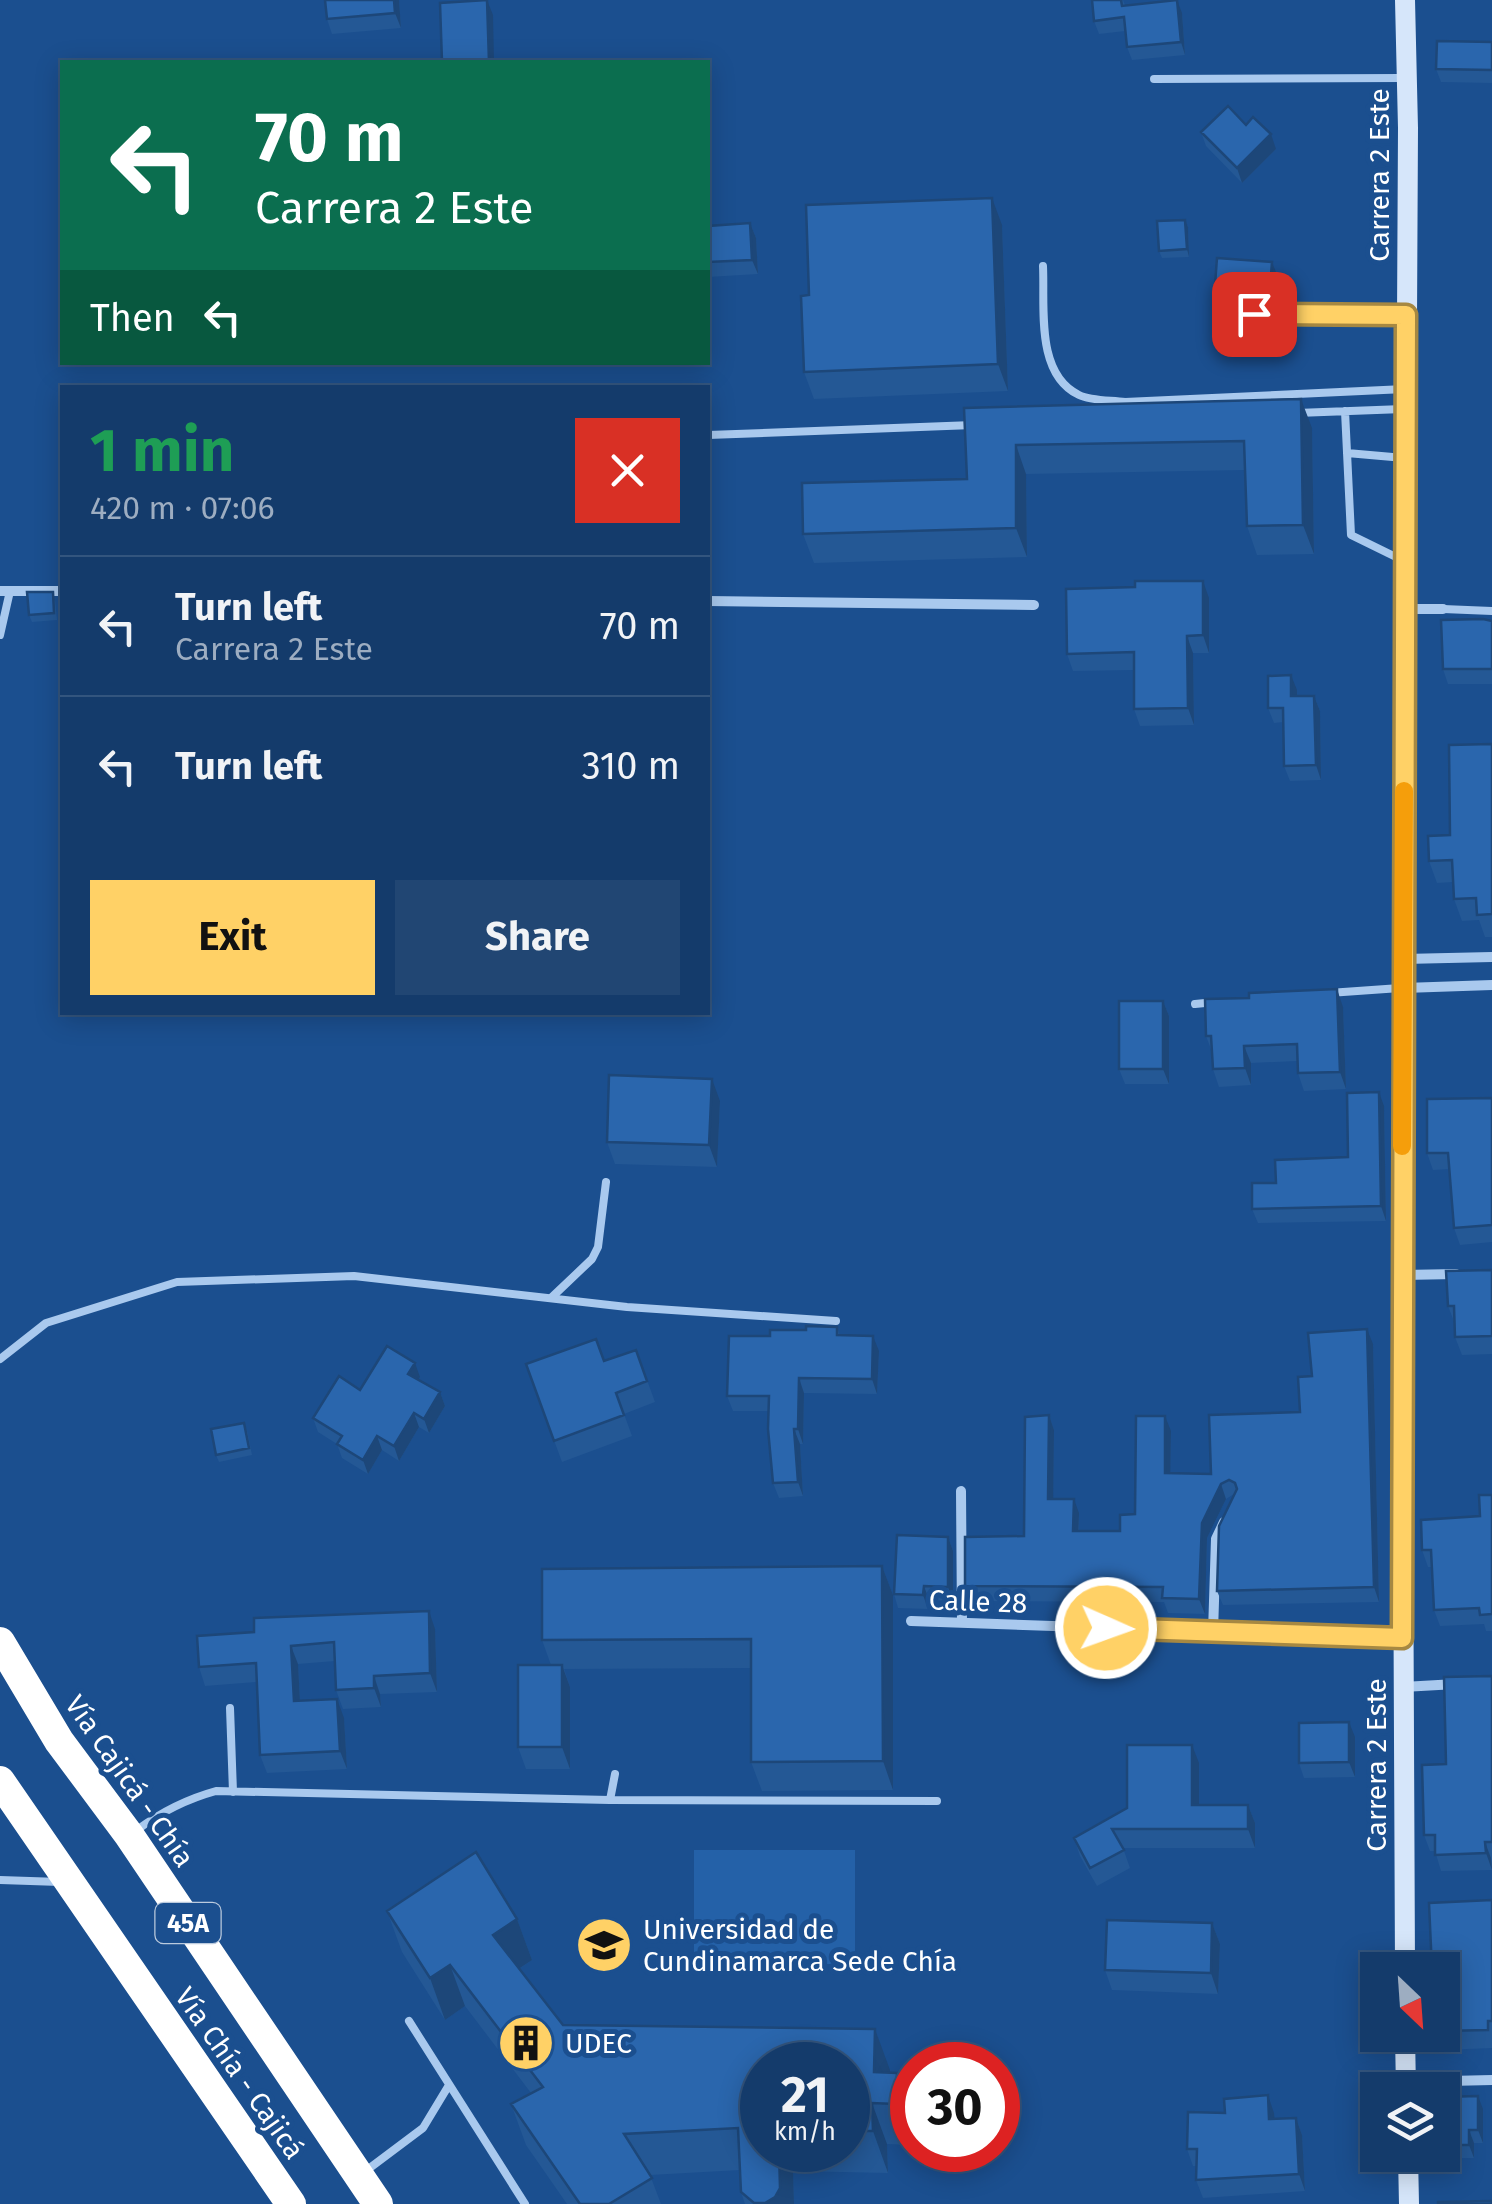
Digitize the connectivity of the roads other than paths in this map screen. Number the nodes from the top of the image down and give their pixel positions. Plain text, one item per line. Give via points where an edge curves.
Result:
1 (1406, 0) edge
2 (1407, 78) junction
3 (1154, 79) dead end
4 (1043, 266) dead end
5 (1216, 314) dead end
6 (1406, 315) junction
7 (1404, 399) junction
8 (1345, 412) junction
9 (1279, 414) edge
10 (983, 424) edge
11 (710, 434) edge
12 (1347, 453) junction
13 (1404, 458) junction
14 (1404, 561) junction
15 (5, 591) edge
16 (60, 591) edge
17 (710, 601) edge
18 (1034, 606) dead end
19 (1404, 609) junction
20 (1443, 610) joint
21 (1492, 611) edge
22 (0, 634) edge
23 (1492, 957) edge
24 (1404, 959) junction
25 (1492, 985) edge
26 (1403, 988) junction
27 (1314, 994) edge
28 (1234, 1001) edge
29 (1195, 1004) dead end
30 (606, 1182) dead end
31 (1474, 1274) edge
32 (1402, 1275) junction
33 (551, 1298) junction
34 (836, 1321) dead end
35 (0, 1359) edge
36 (961, 1491) dead end
37 (1226, 1518) edge
38 (911, 1621) dead end
39 (962, 1623) junction
40 (1213, 1632) junction
41 (1402, 1638) junction
42 (0, 1642) edge
43 (1475, 1683) edge
44 (1403, 1687) junction
45 (230, 1708) dead end
46 (615, 1774) dead end
47 (0, 1781) edge
48 (233, 1792) junction
49 (610, 1800) junction
50 (937, 1801) dead end
51 (130, 1836) junction
52 (0, 1880) edge
53 (67, 1882) junction
54 (1405, 1952) edge
55 (409, 2022) dead end
56 (1492, 2080) edge
57 (1460, 2082) edge
58 (448, 2085) junction
59 (1408, 2172) edge
60 (358, 2176) junction
61 (291, 2204) edge
62 (378, 2204) edge
63 (525, 2204) edge
64 (1409, 2204) edge

1 - 2 street, Carrera 2 Este
2 - 3 lane
2 - 6 street, Carrera 2 Este
4 - 7 lane via 1048,358 1060,382 1081,397
5 - 6 lane
6 - 7 street, Carrera 2 Este
7 - 8 lane
7 - 13 street, Carrera 2 Este
8 - 9 lane
8 - 12 lane
10 - 11 lane
12 - 13 lane
12 - 14 lane via 1351,535
13 - 14 street, Carrera 2 Este
14 - 19 street, Carrera 2 Este
15 - 16 street
15 - 22 lane
17 - 18 street
19 - 20 street
19 - 24 street, Carrera 2 Este
20 - 21 lane
23 - 24 street
24 - 26 street, Carrera 2 Este
25 - 26 street
26 - 27 lane
26 - 32 street, Carrera 2 Este
28 - 29 lane
30 - 33 lane via 598,1248
31 - 32 street
32 - 41 street, Carrera 2 Este
33 - 34 lane
33 - 35 lane via 354,1276 177,1282 46,1323
36 - 39 street
37 - 40 street via 1216,1538
38 - 39 street, Calle 28
39 - 40 street, Calle 28
40 - 41 street, Calle 28
41 - 44 street, Carrera 2 Este
42 - 51 highway, Vía Cajicá - Chía / 45A via 59,1741
43 - 44 street
44 - 54 street, Carrera 2 Este
45 - 48 lane
46 - 49 lane
47 - 53 highway, Vía Chía - Cajicá / 45A
48 - 49 lane
48 - 51 lane via 194,1797
49 - 50 lane
51 - 60 highway, Vía Cajicá - Chía / 45A
52 - 53 lane
53 - 61 highway, Vía Chía - Cajicá / 45A
55 - 58 lane
56 - 57 street
58 - 60 lane via 423,2128
58 - 63 lane
59 - 64 street
60 - 62 highway, Vía Cajicá - Chía / 45A

